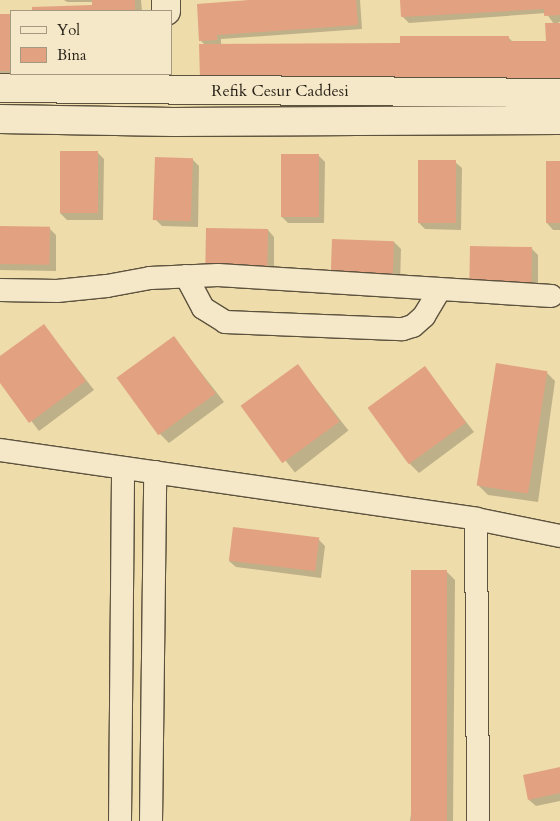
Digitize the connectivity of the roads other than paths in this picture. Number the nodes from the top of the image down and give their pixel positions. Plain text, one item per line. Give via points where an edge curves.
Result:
1 (172, 80) edge
2 (0, 88) edge
3 (560, 92) edge
4 (0, 119) edge
5 (560, 120) edge
6 (173, 122) junction
7 (186, 276) junction
8 (440, 289) junction
9 (0, 290) edge
10 (551, 296) dead end
11 (0, 450) edge
12 (122, 468) junction
13 (155, 472) junction
14 (476, 519) junction
15 (560, 536) edge
16 (120, 821) edge
17 (151, 821) edge
18 (478, 821) edge

1 - 2 street, Refik Cesur Caddesi
1 - 3 street, Refik Cesur Caddesi
1 - 6 street
4 - 6 street, Refik Cesur Caddesi
5 - 6 street, Refik Cesur Caddesi
7 - 8 street via 218,275
7 - 8 street via 203,308 225,322 402,329 413,326 424,316
7 - 9 street via 57,291
8 - 10 street
11 - 12 street
12 - 13 street
12 - 16 street
13 - 14 street
13 - 17 street
14 - 15 street
14 - 18 street

